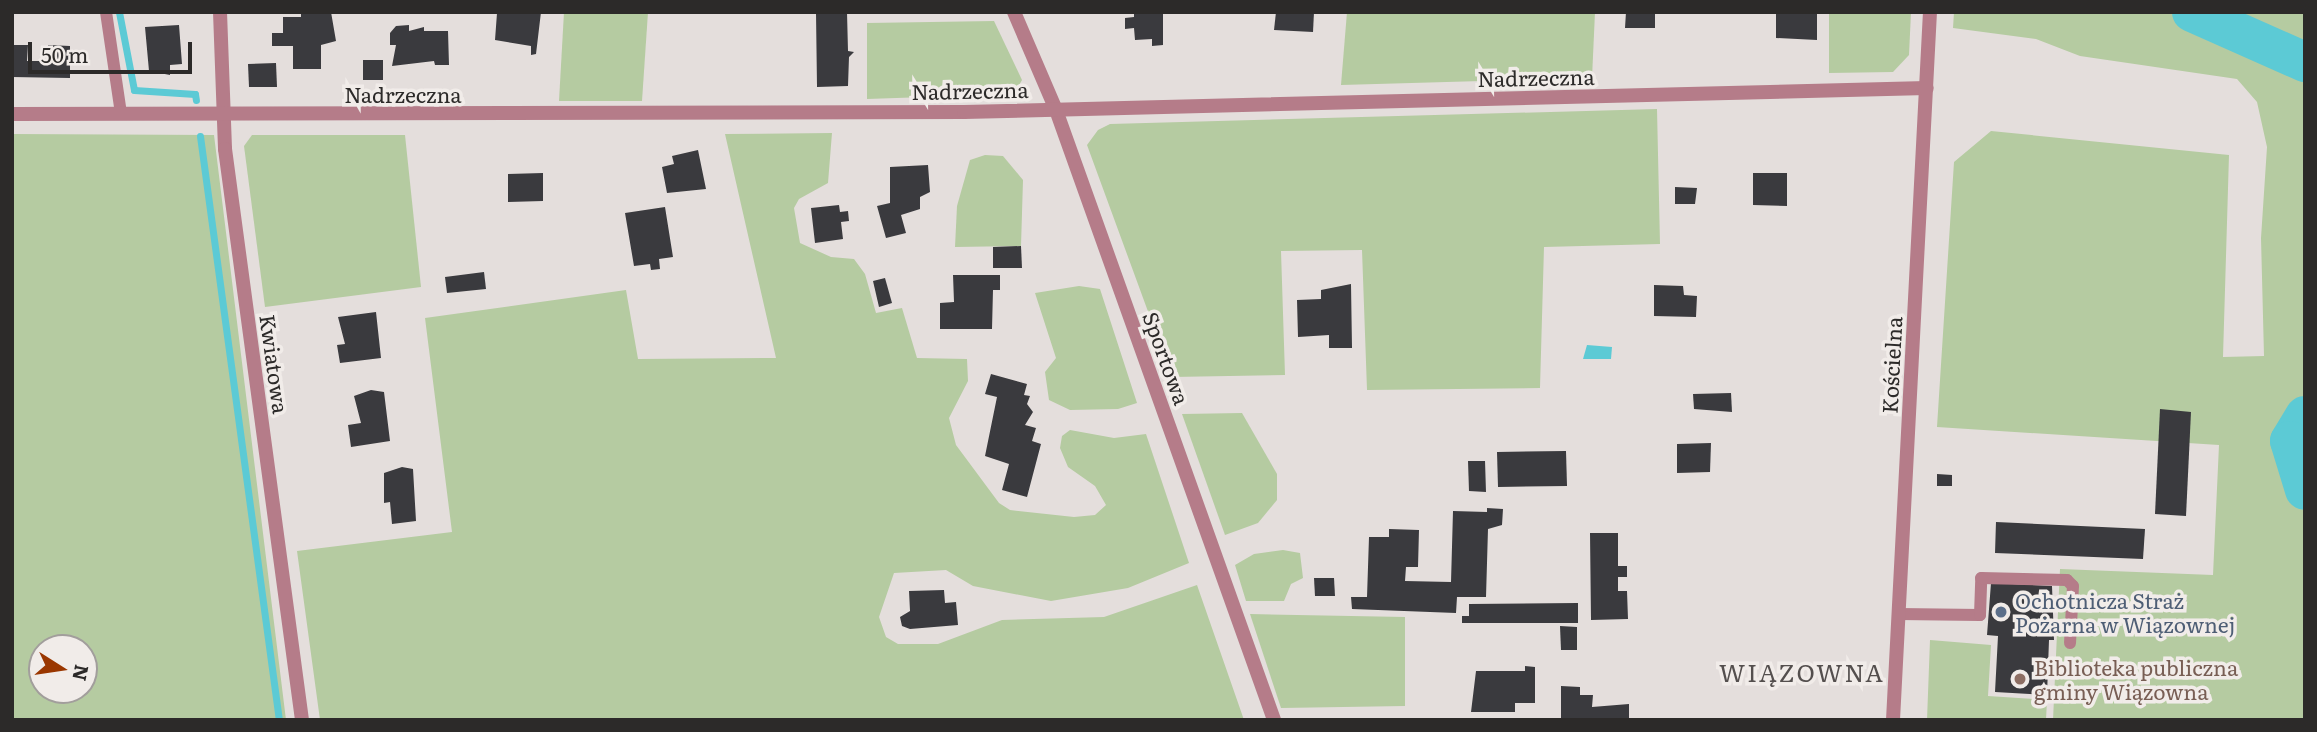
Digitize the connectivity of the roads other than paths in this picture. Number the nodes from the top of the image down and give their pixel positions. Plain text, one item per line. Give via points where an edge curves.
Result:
1 (106, 12) edge
2 (220, 12) edge
3 (1014, 12) edge
4 (1930, 12) edge
5 (1927, 88) junction
6 (1056, 110) junction
7 (12, 114) edge
8 (121, 114) junction
9 (222, 117) junction
10 (1899, 614) junction
11 (2070, 643) dead end
12 (302, 720) edge
13 (1274, 720) edge
14 (1893, 720) edge

1 - 8 lane
2 - 9 street, Kwiatowa
3 - 6 street, Sportowa
4 - 5 street, Kościelna
5 - 6 street, Nadrzeczna
5 - 10 street, Kościelna
6 - 9 street, Nadrzeczna
6 - 13 street, Sportowa
7 - 8 street, Nadrzeczna
8 - 9 street, Nadrzeczna
9 - 12 street, Kwiatowa
10 - 11 lane via 1980,615 1981,578 2067,580 2073,586
10 - 14 street, Kościelna

